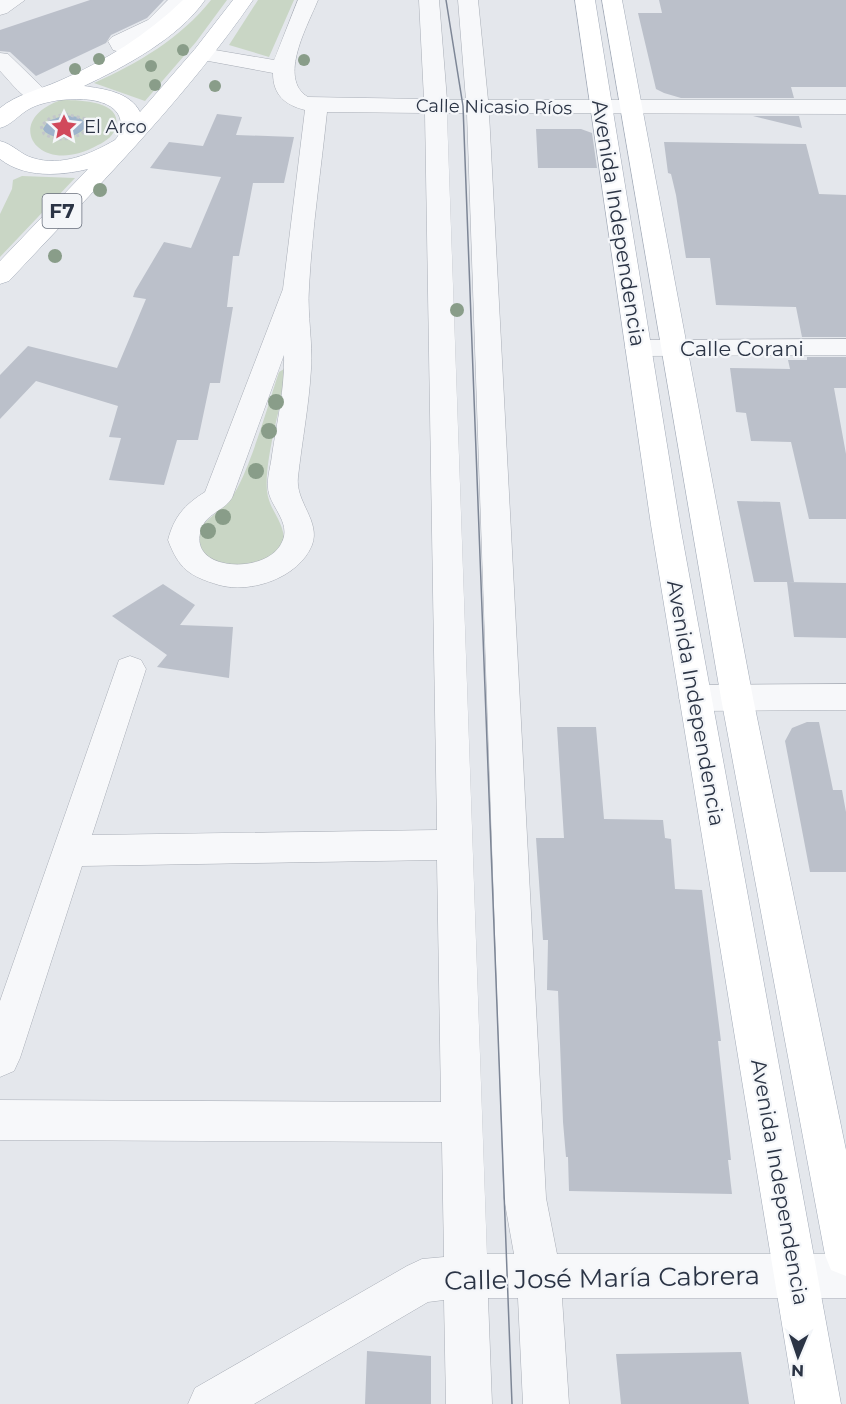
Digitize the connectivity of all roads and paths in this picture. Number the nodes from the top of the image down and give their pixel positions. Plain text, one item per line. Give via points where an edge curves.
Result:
1 (15, 0) edge
2 (180, 0) edge
3 (195, 0) edge
4 (243, 0) edge
5 (308, 0) edge
6 (429, 0) edge
7 (468, 0) edge
8 (585, 0) edge
9 (612, 0) edge
10 (0, 9) edge
11 (134, 50) junction
12 (203, 54) junction
13 (0, 59) edge
14 (282, 68) junction
15 (39, 97) junction
16 (0, 101) edge
17 (317, 105) junction
18 (436, 106) junction
19 (478, 107) junction
20 (846, 107) edge
21 (616, 108) junction
22 (80, 116) joint
23 (0, 121) edge
24 (126, 141) junction
25 (2, 157) edge
26 (0, 276) edge
27 (296, 289) junction
28 (846, 347) edge
29 (638, 348) junction
30 (674, 348) junction
31 (130, 669) dead end
32 (846, 697) edge
33 (694, 698) junction
34 (737, 698) junction
35 (456, 845) junction
36 (69, 851) junction
37 (0, 1058) edge
38 (0, 1120) edge
39 (461, 1122) junction
40 (846, 1255) edge
41 (539, 1275) junction
42 (465, 1276) junction
43 (846, 1276) edge
44 (798, 1277) junction
45 (229, 1399) edge
46 (469, 1404) edge
47 (546, 1404) edge
48 (818, 1404) edge

1 - 10 street
2 - 11 street via 155,24 119,41
3 - 11 main road via 172,24
4 - 12 main road, F7
5 - 14 street
6 - 18 street
7 - 19 street
8 - 21 main road, Avenida Independencia
9 - 21 main road, Avenida Independencia
11 - 15 main road via 87,78
12 - 14 street
12 - 24 main road, F7
13 - 15 street
14 - 17 street, Calle Nicasio Ríos via 287,92 297,101
15 - 16 main road
15 - 23 main road via 13,108
15 - 24 main road via 81,92 123,104 133,117 134,126
17 - 18 street, Calle Nicasio Ríos
17 - 27 street
18 - 19 street, Calle Nicasio Ríos
18 - 35 street
19 - 21 street, Calle Nicasio Ríos
19 - 41 street via 525,1188
20 - 21 street, Calle Nicasio Ríos
21 - 29 main road, Avenida Independencia
21 - 30 main road, Avenida Independencia
22 - 22 path via 50,118 41,130 56,139 77,136 89,126
24 - 25 main road, F7 via 96,159 61,166
24 - 26 main road, F7
27 - 27 street via 217,498 198,510 187,525 183,540 189,556 203,568 223,575 246,576 268,570 286,560 297,545 300,529 282,488 298,368
28 - 30 street, Calle Corani
29 - 30 street, Calle Corani
29 - 33 main road, Avenida Independencia
30 - 34 main road, Avenida Independencia
31 - 36 street
32 - 34 street
33 - 34 street
33 - 44 main road, Avenida Independencia
34 - 40 main road, Avenida Independencia
35 - 36 street
35 - 39 street
36 - 37 street
38 - 39 street
39 - 42 street
41 - 42 street, Calle José María Cabrera
41 - 44 street, Calle José María Cabrera
41 - 47 street
42 - 45 street, Calle José María Cabrera via 422,1281
42 - 46 street
43 - 44 street, Calle José María Cabrera
44 - 48 main road, Avenida Independencia

